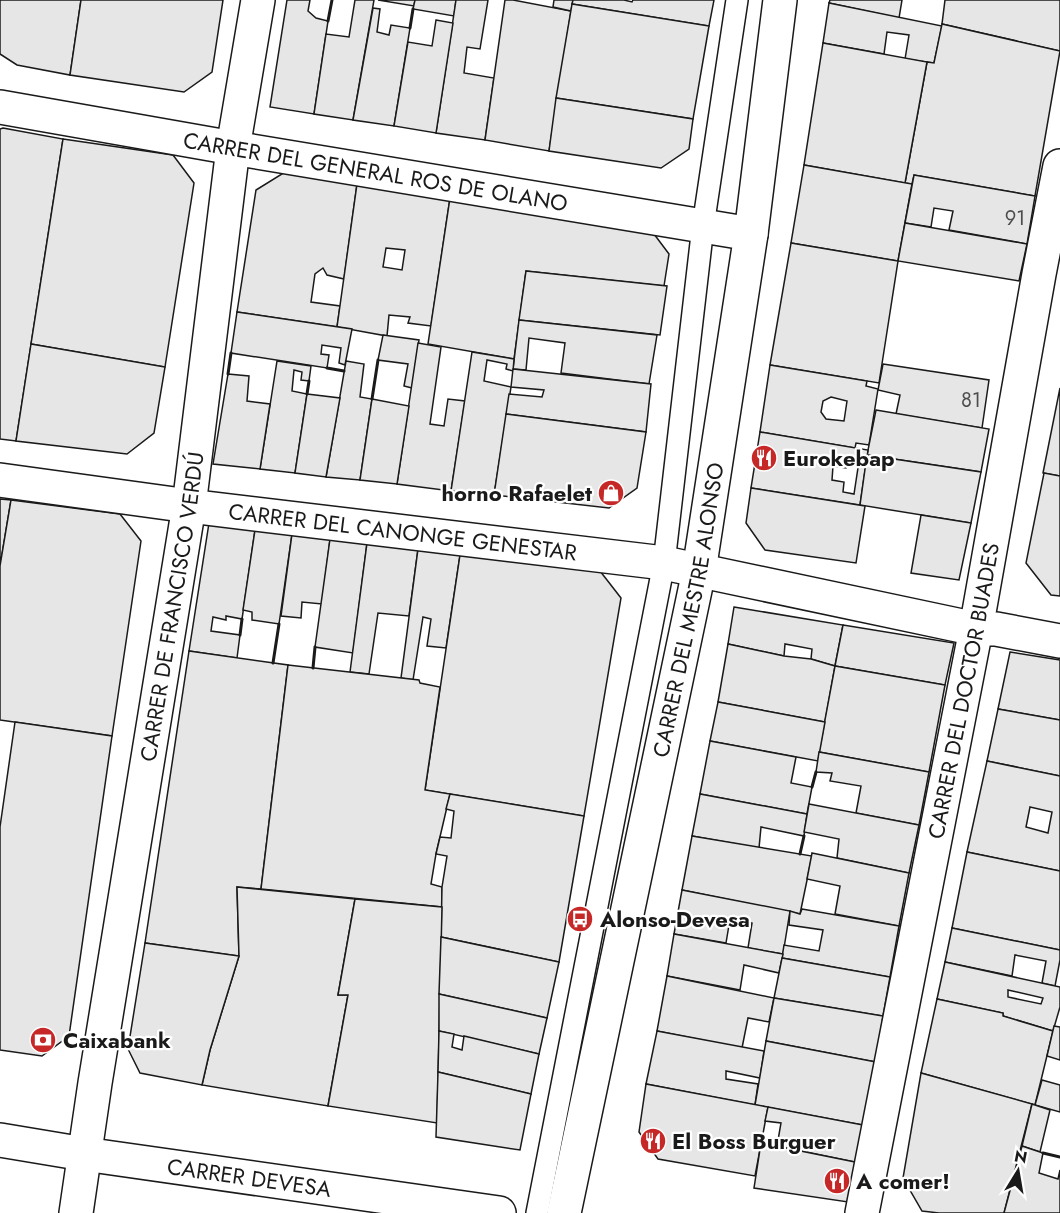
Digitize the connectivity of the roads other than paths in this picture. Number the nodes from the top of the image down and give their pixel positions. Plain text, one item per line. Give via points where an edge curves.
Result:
1 (258, 0) edge
2 (737, 0) edge
3 (780, 0) edge
4 (0, 107) edge
5 (233, 148) junction
6 (1060, 166) edge
7 (703, 226) junction
8 (751, 234) junction
9 (1050, 276) edge
10 (0, 480) edge
11 (189, 506) junction
12 (664, 563) junction
13 (699, 571) junction
14 (976, 629) junction
15 (1060, 641) edge
16 (0, 1140) edge
17 (84, 1154) junction
18 (76, 1213) edge
19 (499, 1213) edge
20 (537, 1213) edge
21 (564, 1213) edge
22 (862, 1213) edge

1 - 5 street, CARRER DE FRANCISCO VERDÚ
2 - 7 lane, CARRER DEL MESTRE ALONSO
3 - 8 street, CARRER DEL MESTRE ALONSO
4 - 5 street, CARRER DEL GENERAL ROS DE OLANO
5 - 7 street, CARRER DEL GENERAL ROS DE OLANO
5 - 11 street, CARRER DE FRANCISCO VERDÚ
6 - 9 street, CARRER DEL DOCTOR BUADES
7 - 8 street, CARRER DEL GENERAL ROS DE OLANO
7 - 12 lane, CARRER DEL MESTRE ALONSO
8 - 13 street, CARRER DEL MESTRE ALONSO
9 - 14 street, CARRER DEL DOCTOR BUADES
10 - 11 street, CARRER DEL CANONGE GENESTAR
11 - 12 street, CARRER DEL CANONGE GENESTAR
11 - 17 street, CARRER DE FRANCISCO VERDÚ
12 - 13 street, CARRER DEL CANONGE GENESTAR
12 - 20 lane, CARRER DEL MESTRE ALONSO
13 - 14 street, CARRER DEL CANONGE GENESTAR
13 - 21 street, CARRER DEL MESTRE ALONSO
14 - 15 street, CARRER DEL CANONGE GENESTAR
14 - 22 street, CARRER DEL DOCTOR BUADES
16 - 17 street, CARRER DEVESA
17 - 18 street, CARRER DE FRANCISCO VERDÚ
17 - 19 street, CARRER DEVESA

